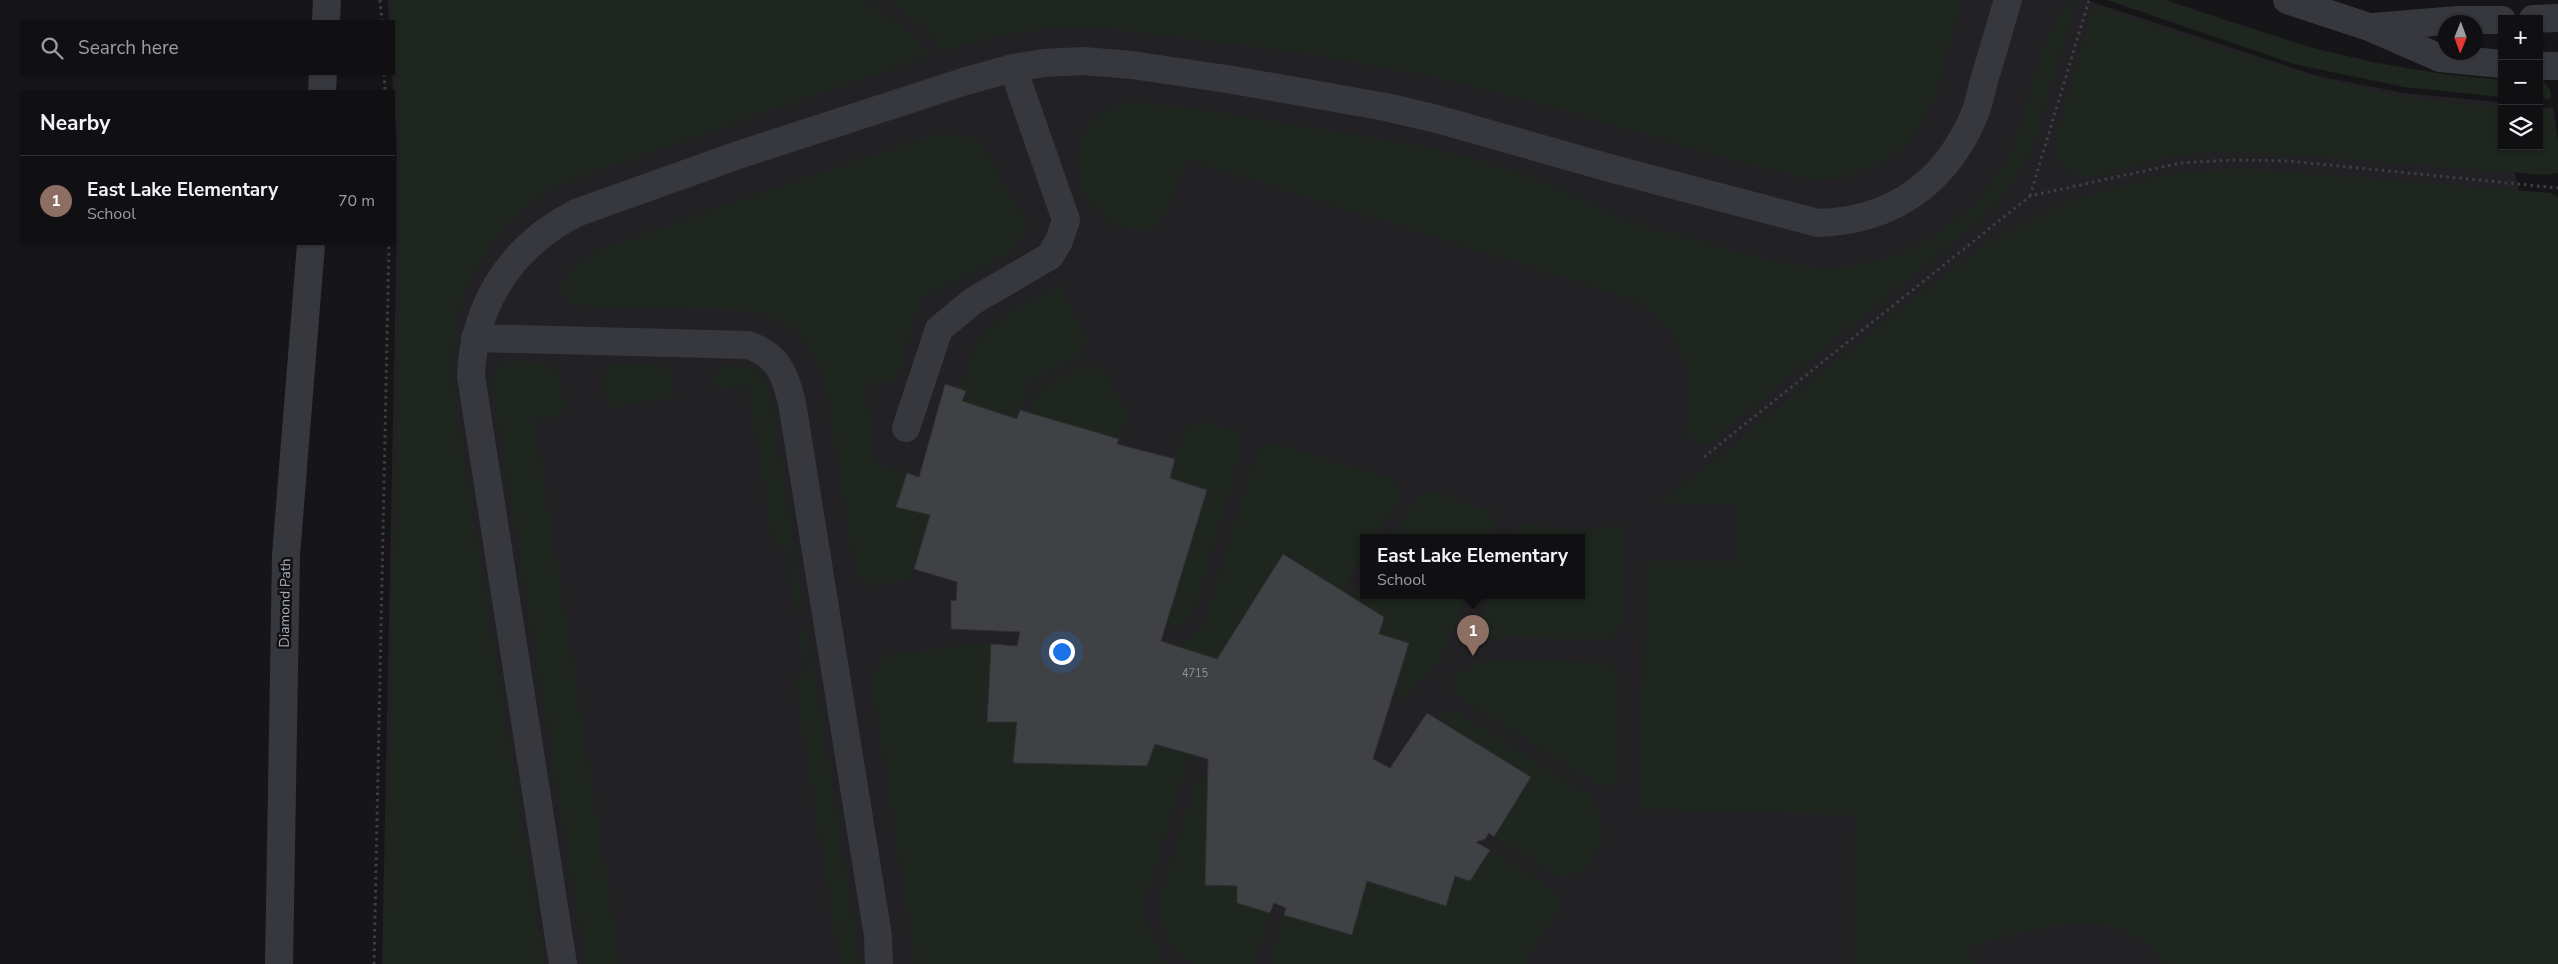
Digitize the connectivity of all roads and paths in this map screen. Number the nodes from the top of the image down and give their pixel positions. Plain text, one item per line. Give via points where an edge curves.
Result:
1 (327, 0) edge
2 (380, 0) edge
3 (2008, 0) edge
4 (2089, 0) edge
5 (2287, 0) edge
6 (2558, 18) edge
7 (2543, 19) edge
8 (326, 20) edge
9 (382, 20) edge
10 (2498, 20) edge
11 (2369, 27) junction
12 (2498, 64) edge
13 (2543, 66) edge
14 (2558, 66) edge
15 (1013, 68) junction
16 (323, 75) edge
17 (384, 75) edge
18 (322, 90) edge
19 (386, 90) edge
20 (2558, 188) edge
21 (2030, 196) junction
22 (312, 245) edge
23 (390, 245) edge
24 (475, 338) junction
25 (906, 428) dead end
26 (1704, 458) dead end
27 (280, 964) edge
28 (374, 964) edge
29 (563, 964) edge
30 (879, 964) edge

1 - 8 street
2 - 9 path
3 - 15 street via 1974,116 1954,154 1938,174 1900,204 1845,222 1818,223 1437,119 1307,92 1132,65 1083,61
4 - 21 path
5 - 11 street
6 - 7 street
10 - 11 street
11 - 12 street via 2440,58
13 - 14 street
15 - 24 street via 744,153 569,217 533,240 514,259 494,293
15 - 25 street via 1066,220 1050,256 954,315 939,329
16 - 18 street
17 - 19 path
20 - 21 path via 2289,161 2233,160 2180,163
21 - 26 path
22 - 27 street, Diamond Path via 286,556
23 - 28 path
24 - 29 street via 471,376 475,406
24 - 30 street via 748,345 764,350 776,362 787,381 792,403 878,936

